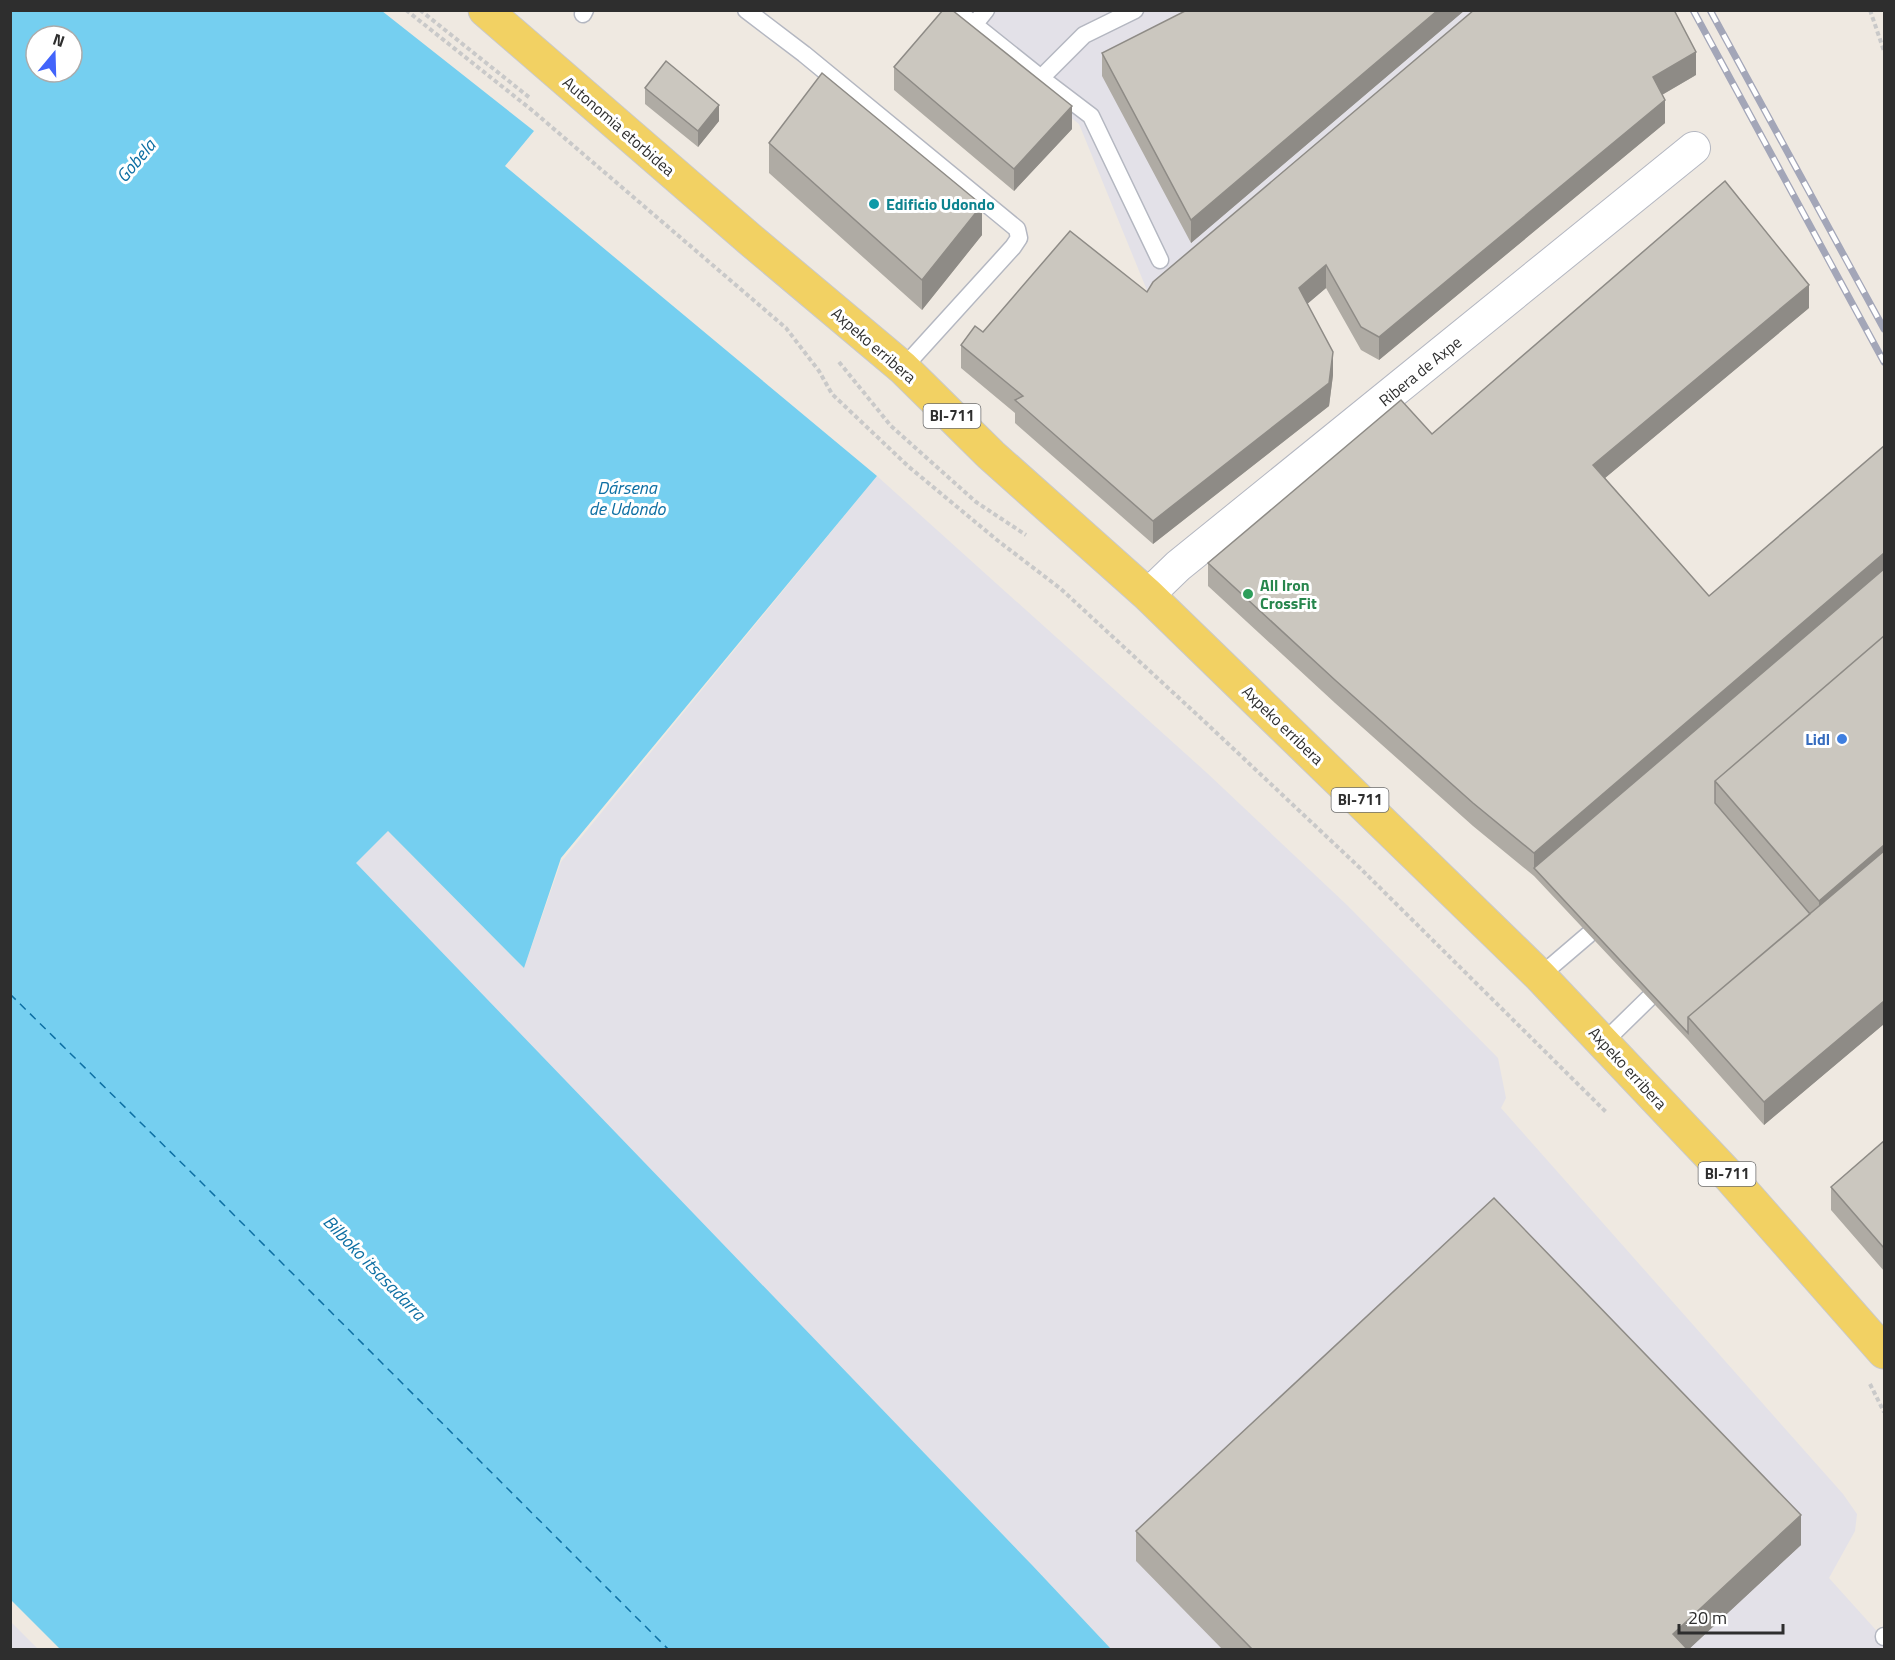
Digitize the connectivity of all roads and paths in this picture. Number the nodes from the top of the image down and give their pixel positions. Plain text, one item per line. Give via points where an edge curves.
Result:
1 (406, 10) edge
2 (420, 10) edge
3 (485, 10) edge
4 (746, 10) edge
5 (956, 10) edge
6 (986, 10) edge
7 (1135, 10) edge
8 (1870, 10) edge
9 (974, 25) junction
10 (1884, 51) edge
11 (1041, 78) junction
12 (539, 105) dead end
13 (1694, 148) dead end
14 (753, 242) joint
15 (1160, 260) dead end
16 (832, 353) dead end
17 (903, 368) junction
18 (1030, 538) dead end
19 (1148, 595) junction
20 (1588, 935) edge
21 (1540, 976) junction
22 (1649, 998) edge
23 (1604, 1042) junction
24 (1606, 1112) dead end
25 (1879, 1357) edge
26 (1884, 1412) edge

1 - 24 path via 533,111 786,328 832,394 909,467 1061,589 1205,722 1360,868
2 - 12 path
3 - 14 main road, Autonomia etorbidea / BI-711
4 - 17 lane via 1017,230 1019,238 1013,247
5 - 9 lane
6 - 9 lane
7 - 11 lane via 1084,35
8 - 10 path
9 - 11 lane
11 - 15 lane via 1091,116
13 - 19 street, Ribera de Axpe via 1197,551
14 - 17 main road, Axpeko erribera / BI-711
16 - 18 path via 891,426 976,502
17 - 19 main road, Axpeko erribera / BI-711 via 991,455
19 - 21 main road, Axpeko erribera / BI-711
20 - 21 lane
21 - 23 main road, Axpeko erribera / BI-711
22 - 23 lane
23 - 25 main road, Axpeko erribera / BI-711 via 1730,1177
25 - 26 path

